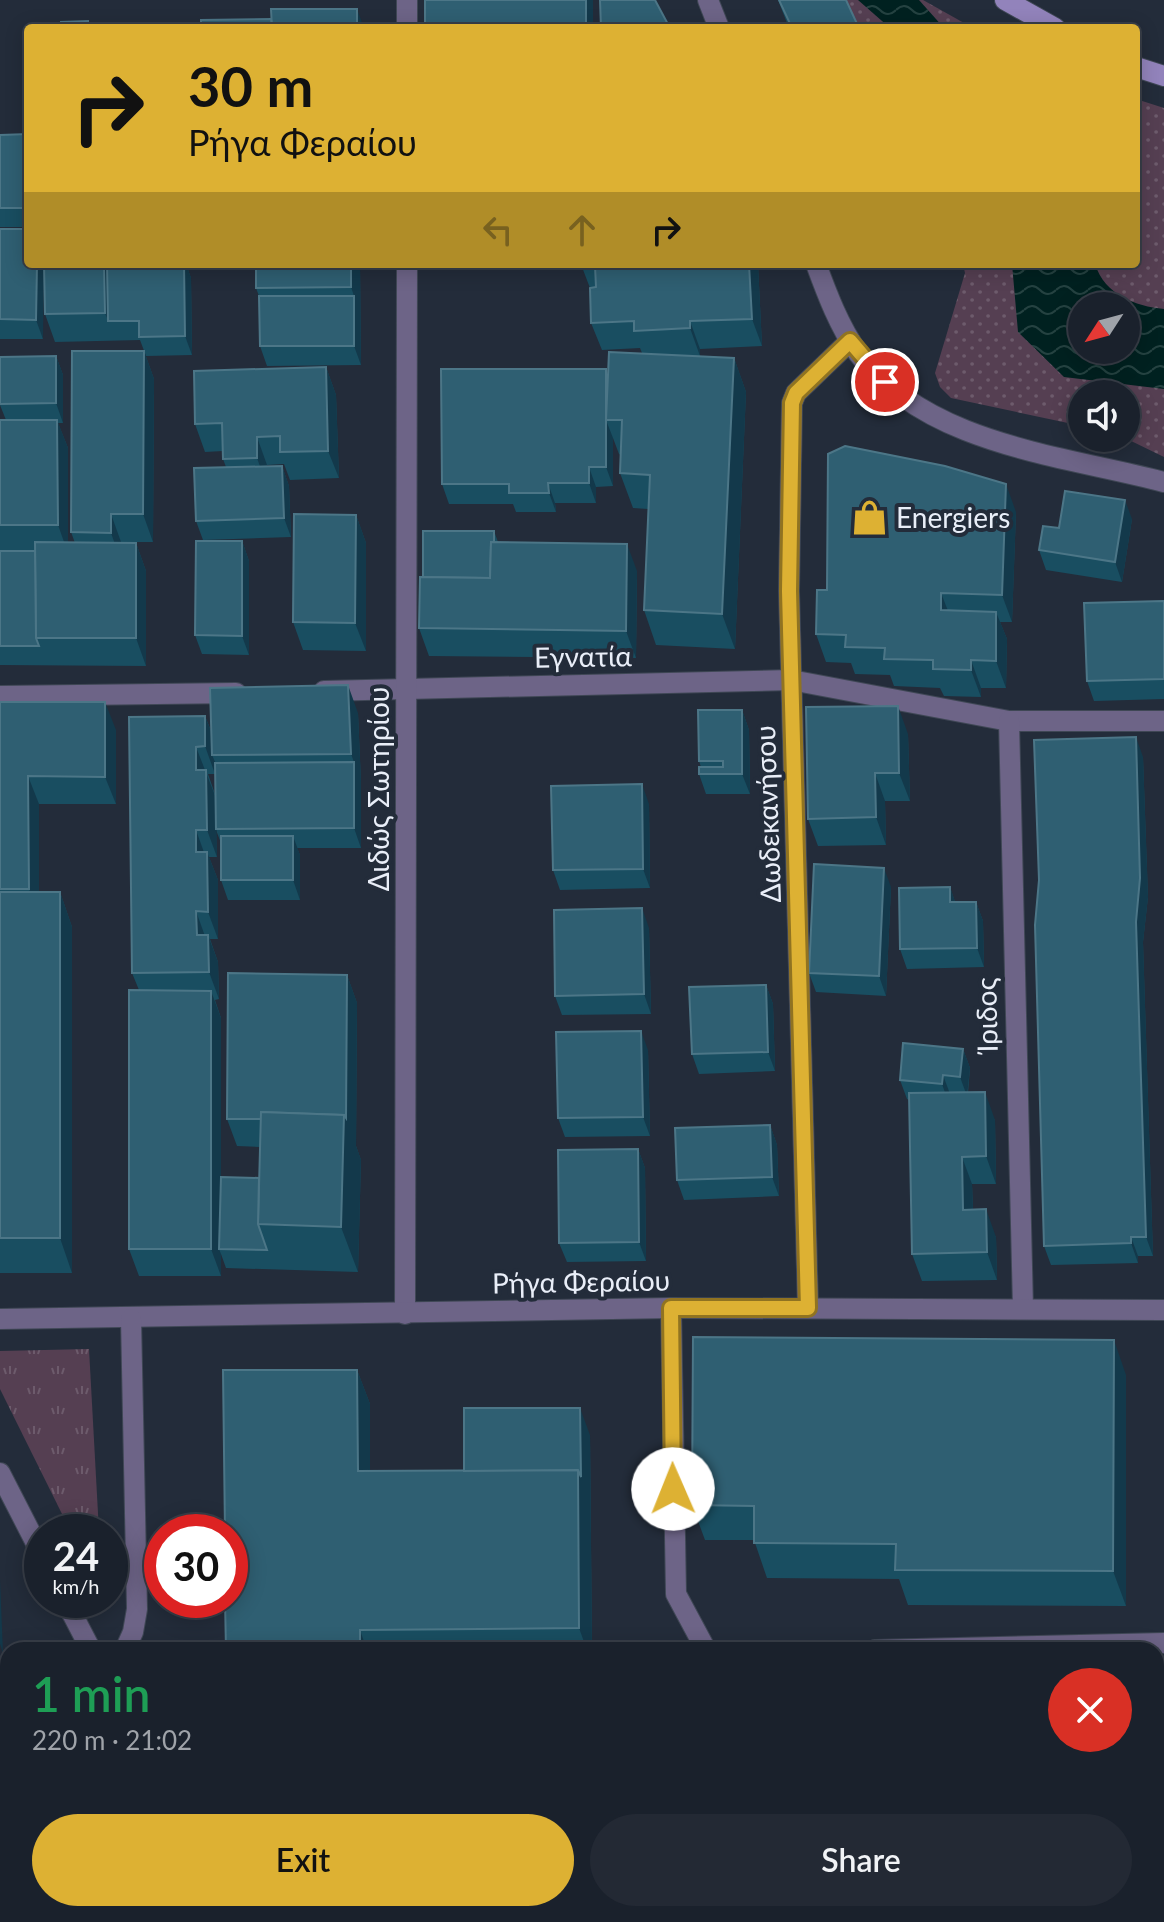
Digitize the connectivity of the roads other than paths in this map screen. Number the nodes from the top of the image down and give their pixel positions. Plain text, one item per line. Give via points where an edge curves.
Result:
1 (407, 0) edge
2 (708, 0) edge
3 (1005, 0) edge
4 (407, 24) edge
5 (717, 24) edge
6 (1048, 24) edge
7 (1140, 68) edge
8 (1164, 76) edge
9 (407, 268) edge
10 (818, 268) edge
11 (850, 341) junction
12 (1164, 482) edge
13 (791, 680) junction
14 (407, 689) junction
15 (300, 692) edge
16 (253, 693) edge
17 (0, 696) edge
18 (1009, 721) junction
19 (1164, 721) edge
20 (671, 1308) junction
21 (808, 1308) junction
22 (1023, 1308) junction
23 (1164, 1310) edge
24 (405, 1314) junction
25 (0, 1319) edge
26 (131, 1319) junction
27 (0, 1473) edge
28 (24, 1520) edge
29 (74, 1618) edge
30 (87, 1642) edge
31 (129, 1642) edge
32 (702, 1642) edge

1 - 4 street
2 - 5 street
3 - 6 main road
7 - 8 main road
9 - 14 street, Διδώς Σωτηρίου
10 - 11 street
11 - 12 street via 885,382 949,421 1032,451
11 - 13 street, Δωδεκανήσου via 792,403
13 - 14 street, Εγνατία
13 - 18 street, Εγνατία
13 - 21 street, Δωδεκανήσου
14 - 15 street, Εγνατία
14 - 24 street, Διδώς Σωτηρίου
16 - 17 street
18 - 19 street, Εγνατία
18 - 22 street, Ίριδος
20 - 21 street, Ρήγα Φεραίου
20 - 24 street, Ρήγα Φεραίου
20 - 32 street via 676,1594
21 - 22 street, Ρήγα Φεραίου
22 - 23 street, Ρήγα Φεραίου
24 - 26 street, Ρήγα Φεραίου
25 - 26 street, Ρήγα Φεραίου
26 - 31 street via 137,1609
27 - 28 street
29 - 30 street

